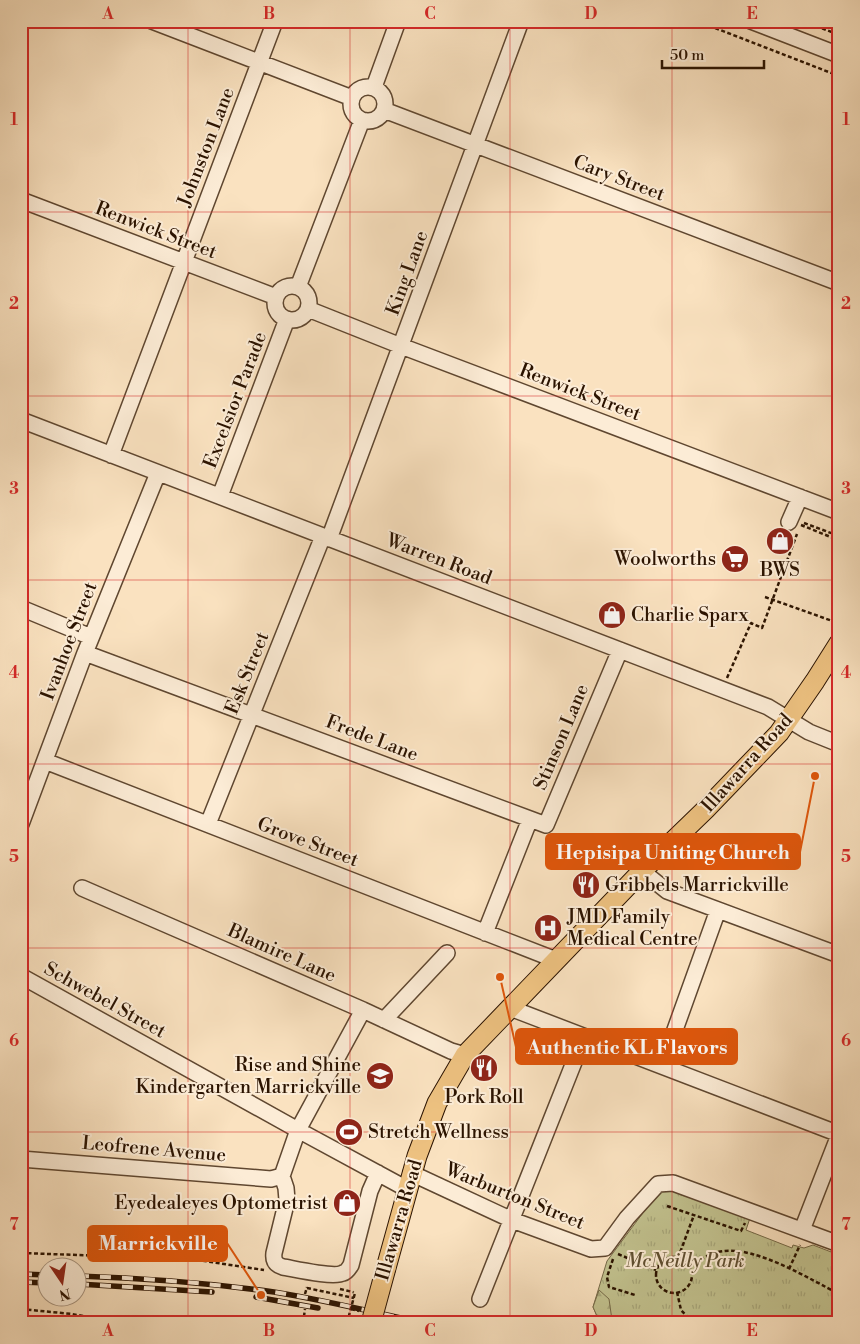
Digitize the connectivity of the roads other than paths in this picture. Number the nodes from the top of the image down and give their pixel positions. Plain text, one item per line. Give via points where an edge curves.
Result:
1 (152, 21) edge
2 (275, 21) edge
3 (398, 21) edge
4 (521, 21) edge
5 (751, 21) edge
6 (839, 55) edge
7 (260, 62) junction
8 (374, 87) junction
9 (352, 98) junction
10 (384, 110) junction
11 (362, 120) junction
12 (476, 145) junction
13 (21, 200) edge
14 (184, 262) junction
15 (839, 283) edge
16 (298, 287) junction
17 (276, 297) junction
18 (308, 309) junction
19 (287, 319) junction
20 (401, 346) junction
21 (21, 420) edge
22 (111, 455) junction
23 (158, 473) junction
24 (220, 496) junction
25 (804, 498) junction
26 (839, 512) edge
27 (796, 527) road end
28 (326, 538) junction
29 (21, 608) edge
30 (91, 637) junction
31 (839, 643) edge
32 (620, 650) junction
33 (85, 653) junction
34 (252, 714) junction
35 (789, 720) junction
36 (839, 744) edge
37 (45, 761) junction
38 (530, 820) junction
39 (21, 824) edge
40 (208, 824) junction
41 (642, 871) junction
42 (82, 888) dead end
43 (718, 910) junction
44 (485, 933) junction
45 (447, 953) dead end
46 (839, 955) edge
47 (556, 960) junction
48 (21, 976) edge
49 (510, 1008) junction
50 (363, 1010) junction
51 (384, 1020) junction
52 (584, 1037) junction
53 (465, 1055) junction
54 (662, 1066) junction
55 (298, 1130) junction
56 (839, 1135) edge
57 (21, 1158) edge
58 (378, 1173) junction
59 (282, 1176) junction
60 (409, 1181) junction
61 (512, 1220) junction
62 (804, 1230) junction
63 (839, 1244) edge
64 (480, 1299) dead end
65 (366, 1317) edge

1 - 7 street
2 - 7 street, Johnston Lane
3 - 8 street
4 - 12 street, King Lane
5 - 6 street
7 - 9 street
7 - 14 street, Johnston Lane
8 - 9 street via 363,87
8 - 10 street via 383,94
9 - 11 street via 354,114
10 - 11 street via 373,121
10 - 12 street, Cary Street
11 - 16 street
12 - 15 street, Cary Street
12 - 20 street, King Lane
13 - 14 street, Renwick Street
14 - 17 street, Renwick Street
14 - 22 street, Johnston Lane
16 - 17 street via 288,286
16 - 18 street via 309,298
17 - 19 street via 276,308
18 - 19 street via 302,317
18 - 20 street, Renwick Street
19 - 24 street, Excelsior Parade
20 - 25 street, Renwick Street
20 - 28 street, King Lane
21 - 22 street, Warren Road
22 - 23 street, Warren Road
23 - 24 street, Warren Road
23 - 30 street, Ivanhoe Street
24 - 28 street, Warren Road
25 - 26 street, Renwick Street
25 - 27 street
28 - 32 street, Warren Road
28 - 34 street, Esk Street
29 - 30 street
30 - 33 street, Ivanhoe Street
31 - 35 main road, Illawarra Road
32 - 35 street, Warren Road via 775,710
32 - 38 street, Stinson Lane via 546,825
33 - 34 street, Frede Lane
33 - 37 street, Ivanhoe Street
34 - 38 street, Frede Lane
34 - 40 street, Esk Street
35 - 36 street, Warren Road
35 - 41 main road, Illawarra Road via 706,809
37 - 39 street, Ivanhoe Street
37 - 40 street, Grove Street
38 - 44 street
40 - 44 street, Grove Street
41 - 43 street via 667,891
41 - 47 main road, Illawarra Road
42 - 50 street, Blamire Lane
43 - 46 street
43 - 54 street
44 - 47 street, Grove Street
45 - 51 street
47 - 49 main road, Illawarra Road
48 - 55 street, Schwebel Street
49 - 52 street
49 - 53 main road, Illawarra Road
50 - 51 street, Blamire Lane
50 - 55 street
51 - 53 street, Blamire Lane
52 - 54 street
52 - 61 street
53 - 60 main road, Illawarra Road via 437,1103
54 - 56 street
55 - 58 street, Schwebel Street
55 - 59 street
56 - 62 street
57 - 59 street, Leofrene Avenue via 271,1179
58 - 59 street via 370,1191 351,1265 339,1274 277,1264 274,1257 287,1200
58 - 60 street, Schwebel Street
60 - 61 street, Warburton Street
60 - 65 main road, Illawarra Road, bridge via 386,1268
61 - 62 street, Warburton Street via 591,1249 605,1248 658,1184 673,1183
61 - 64 street
62 - 63 street

